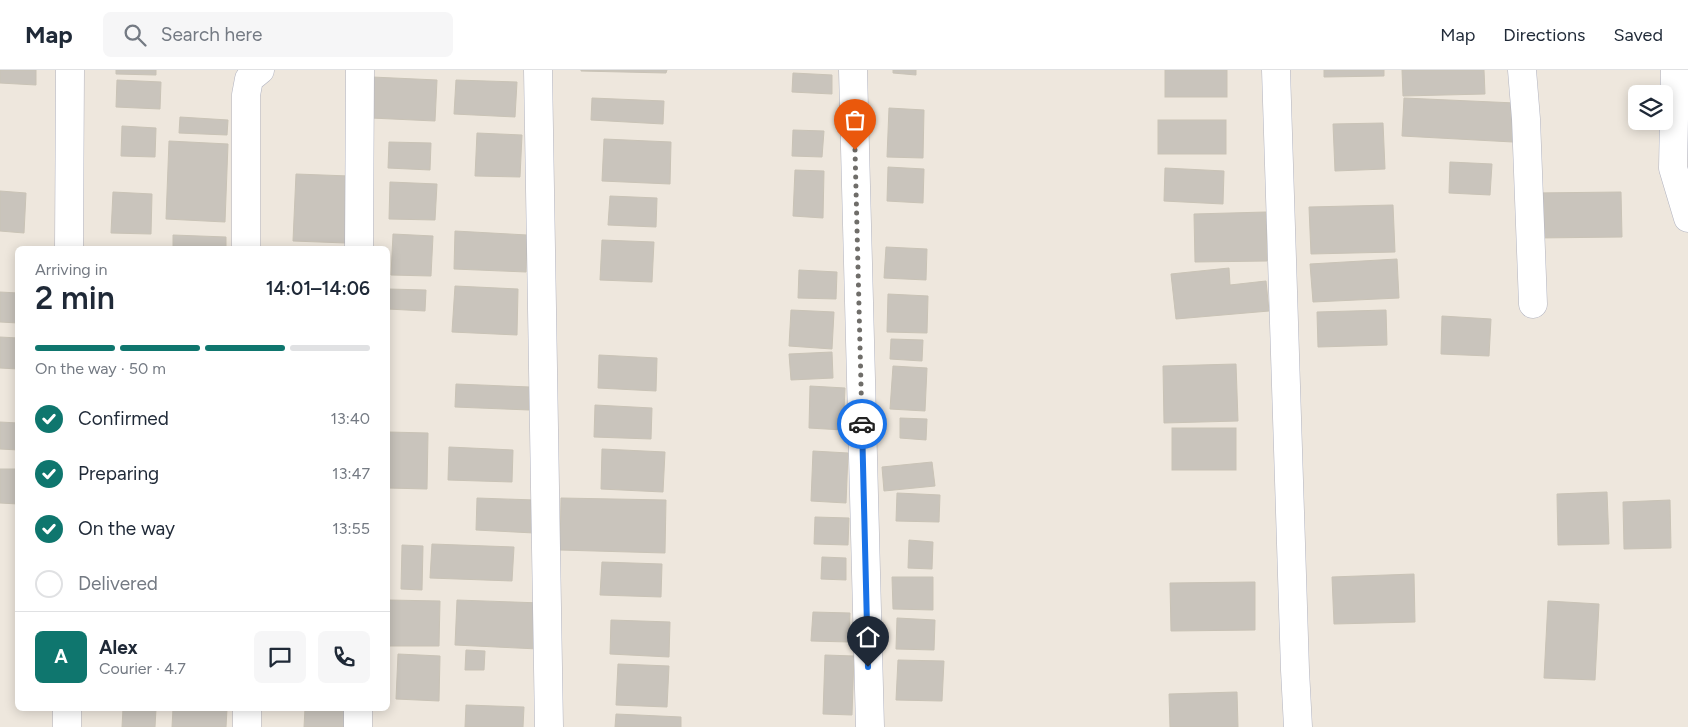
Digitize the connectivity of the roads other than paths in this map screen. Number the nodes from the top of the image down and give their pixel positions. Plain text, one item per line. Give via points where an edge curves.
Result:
1 (70, 70) edge
2 (260, 70) edge
3 (360, 70) edge
4 (538, 70) edge
5 (853, 70) edge
6 (1276, 70) edge
7 (1522, 70) edge
8 (1674, 70) edge
9 (1688, 218) edge
10 (70, 246) edge
11 (246, 246) edge
12 (359, 246) edge
13 (1533, 304) dead end
14 (67, 711) edge
15 (247, 711) edge
16 (358, 711) edge
17 (67, 727) edge
18 (247, 727) edge
19 (358, 727) edge
20 (549, 727) edge
21 (870, 727) edge
22 (1298, 727) edge

1 - 10 street
2 - 11 street via 249,79 246,95
3 - 12 street
4 - 20 street
5 - 21 street
6 - 22 street
7 - 13 street
8 - 9 street via 1673,168
14 - 17 street
15 - 18 street
16 - 19 street

